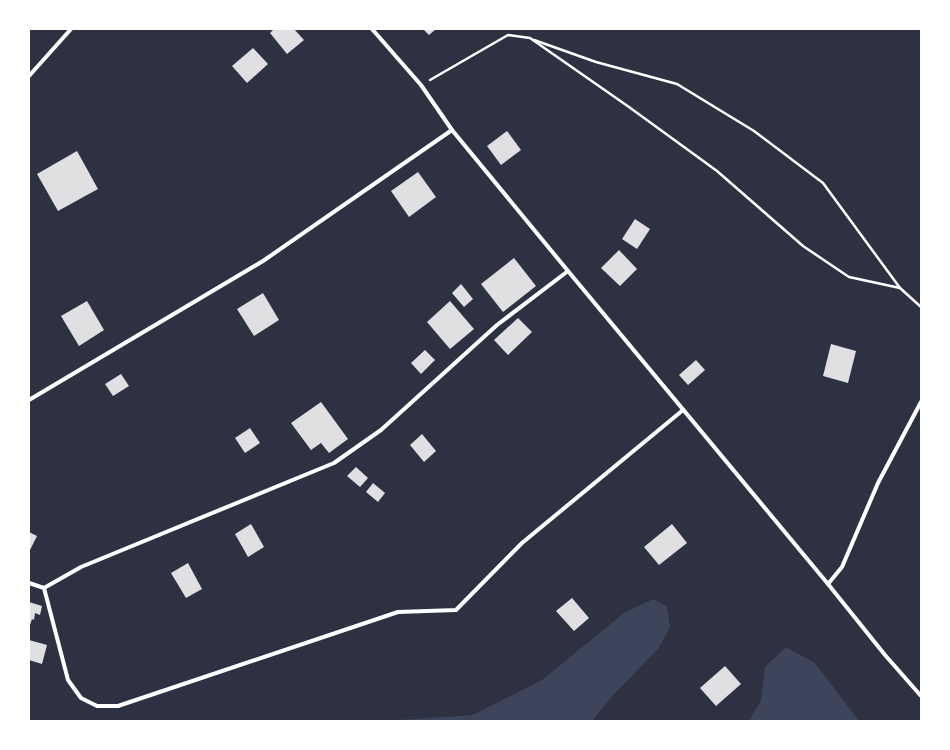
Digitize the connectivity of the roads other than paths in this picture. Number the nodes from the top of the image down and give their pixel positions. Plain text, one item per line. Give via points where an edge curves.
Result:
1 (71, 29) edge
2 (372, 29) edge
3 (29, 76) edge
4 (452, 130) junction
5 (568, 271) junction
6 (29, 400) edge
7 (921, 402) edge
8 (683, 410) junction
9 (29, 583) edge
10 (828, 584) junction
11 (44, 588) junction
12 (921, 696) edge

1 - 3 street
2 - 4 street via 421,85
4 - 5 street
4 - 6 street via 263,261
5 - 8 street
5 - 11 street via 497,325 381,430 334,463 81,567
7 - 10 street via 878,483 842,567
8 - 10 street
8 - 11 street via 522,543 456,610 398,612 118,706 97,706 81,698 68,680
9 - 11 street
10 - 12 street

